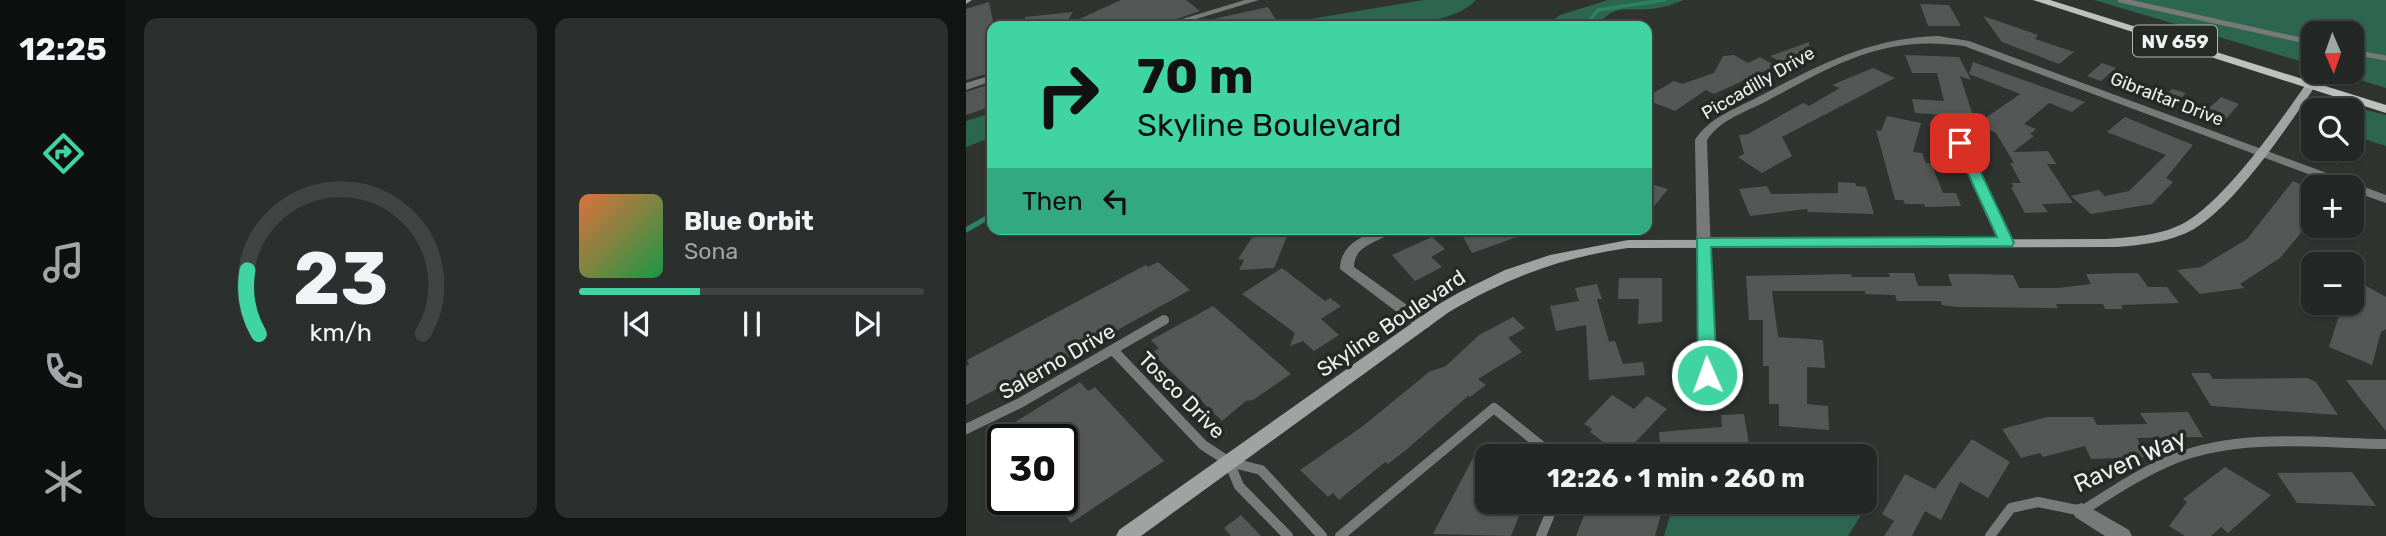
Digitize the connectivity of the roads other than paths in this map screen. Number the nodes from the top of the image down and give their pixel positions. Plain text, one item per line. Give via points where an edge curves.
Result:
1 (1255, 0) edge
2 (2039, 0) edge
3 (2066, 0) edge
4 (2120, 0) edge
5 (1224, 4) edge
6 (1178, 21) edge
7 (1935, 38) joint
8 (2301, 40) edge
9 (2364, 54) edge
10 (2386, 58) edge
11 (2301, 77) edge
12 (2301, 77) edge
13 (987, 80) edge
14 (2312, 84) edge
15 (2322, 84) edge
16 (2327, 84) edge
17 (966, 87) edge
18 (2386, 98) edge
19 (2386, 109) edge
20 (1960, 143) dead end
21 (2258, 152) junction
22 (2386, 199) edge
23 (1380, 235) edge
24 (1703, 242) junction
25 (2007, 243) junction
26 (1164, 320) dead end
27 (1423, 324) junction
28 (1113, 350) junction
29 (1707, 375) dead end
30 (966, 429) edge
31 (1539, 444) edge
32 (2386, 444) edge
33 (1229, 462) junction
34 (2082, 511) junction
35 (1550, 514) edge
36 (1126, 536) edge
37 (1287, 536) edge
38 (1322, 536) edge
39 (1340, 536) edge
40 (1541, 536) edge
41 (1990, 536) edge
42 (2122, 536) edge

1 - 5 street
2 - 11 main road, NV 659
3 - 12 main road, NV 659
4 - 8 lane
5 - 6 street
7 - 21 street, Gibraltar Drive via 1977,46
7 - 24 street, Piccadilly Drive via 1890,43 1842,57 1709,128 1699,146
9 - 10 lane
13 - 17 street
14 - 21 street, Skyline Boulevard
15 - 19 main road, NV 659
16 - 18 main road, NV 659
20 - 25 street
21 - 22 street, Gibraltar Drive
21 - 25 street, Skyline Boulevard via 2214,208 2175,233 2133,242
23 - 27 street via 1353,250 1346,262 1348,269
24 - 25 street, Skyline Boulevard
24 - 27 street, Skyline Boulevard via 1628,243 1557,256 1481,286
24 - 29 street, Piccadilly Drive
26 - 28 lane, Salerno Drive
27 - 33 street, Skyline Boulevard
28 - 30 lane, Salerno Drive
28 - 33 lane, Tosco Drive via 1203,445
31 - 39 lane via 1494,408
32 - 34 lane, Raven Way via 2242,445 2202,451 2148,471
33 - 36 street, Skyline Boulevard
33 - 37 lane via 1239,486
33 - 38 lane via 1261,470
34 - 41 lane, Raven Way via 2038,502 2024,504 2011,508
34 - 42 street
35 - 40 lane

